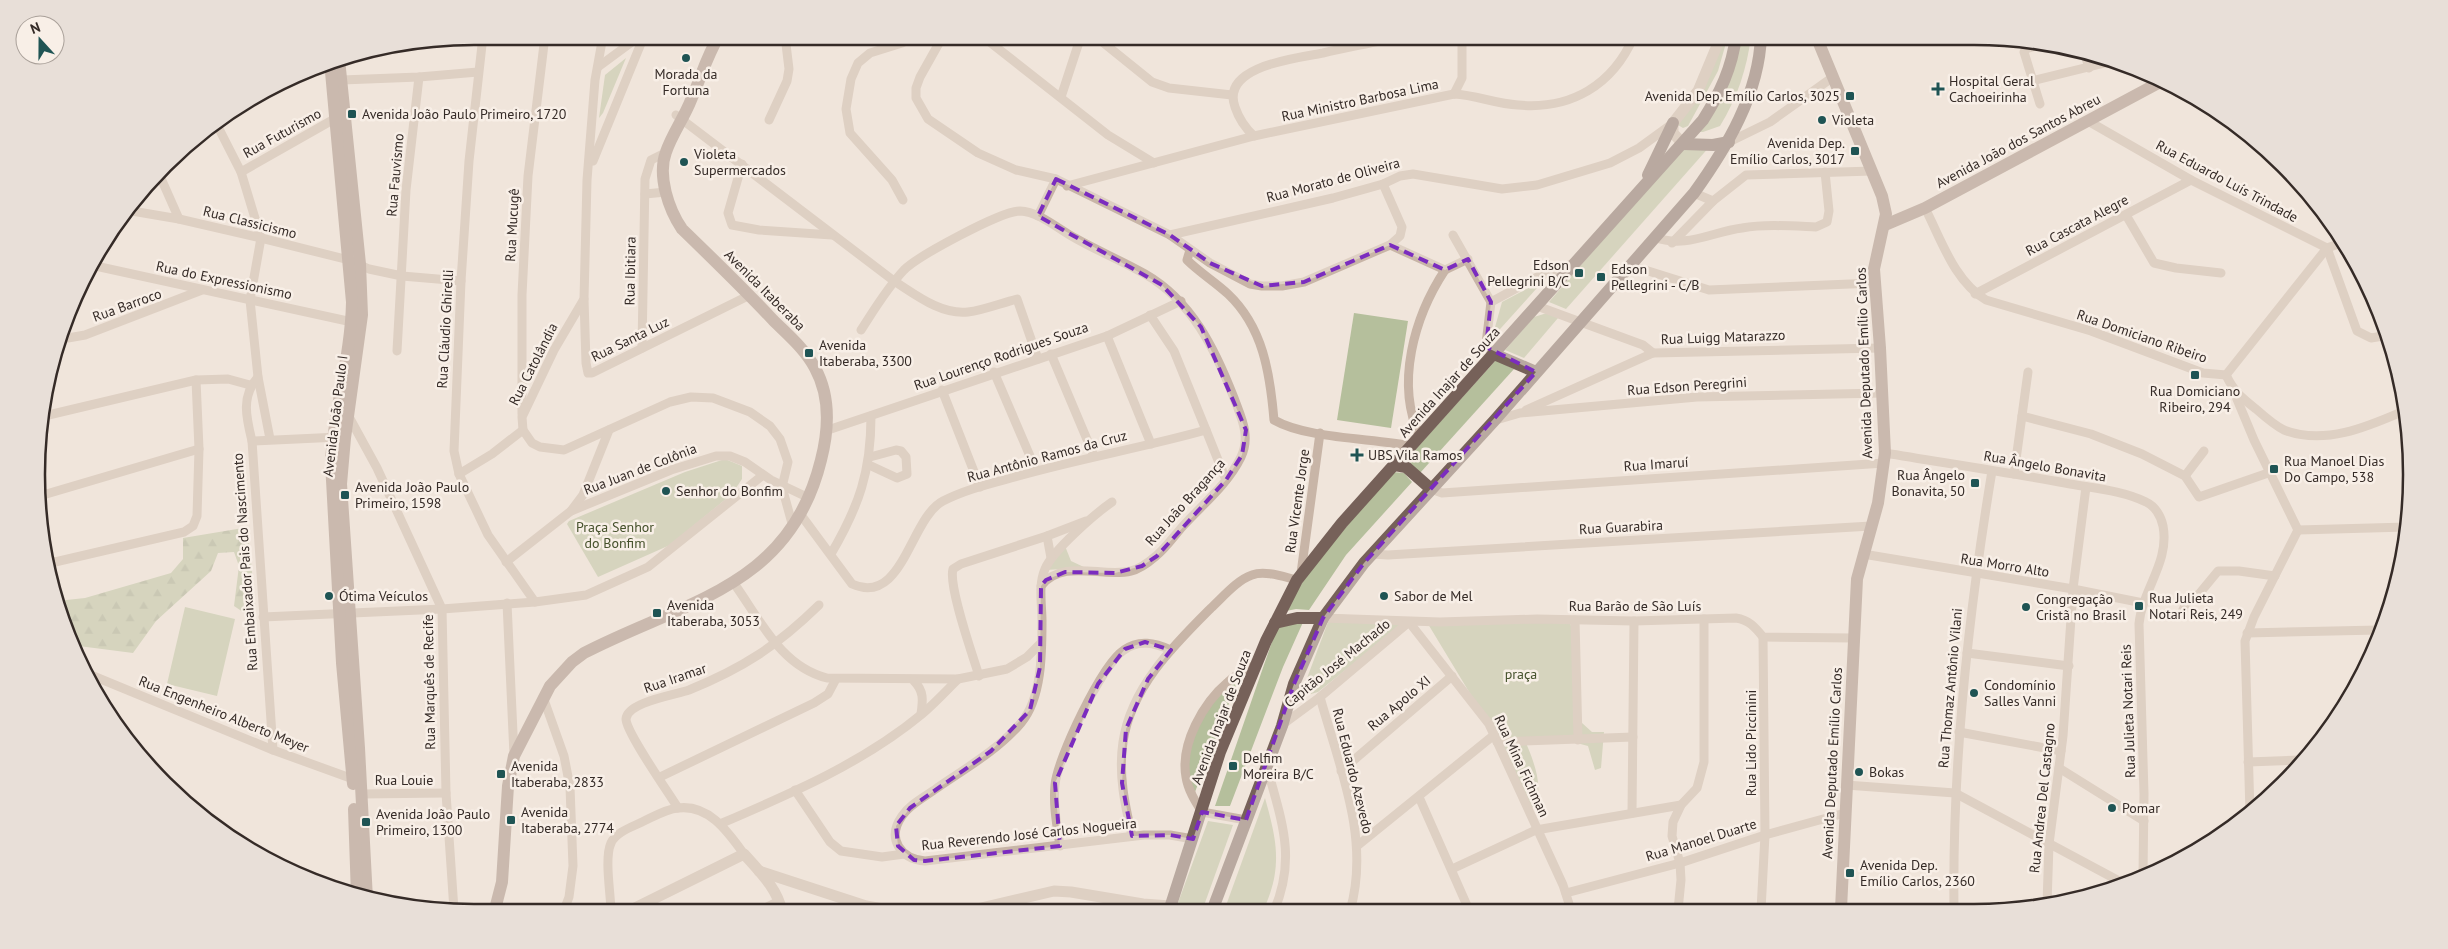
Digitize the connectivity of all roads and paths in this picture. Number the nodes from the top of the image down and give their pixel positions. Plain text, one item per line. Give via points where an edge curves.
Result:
1 (482, 45) edge
2 (544, 45) edge
3 (602, 45) edge
4 (629, 45) edge
5 (638, 45) edge
6 (714, 45) edge
7 (787, 45) edge
8 (896, 45) edge
9 (938, 45) edge
10 (994, 45) edge
11 (1078, 45) edge
12 (1106, 45) edge
13 (1361, 45) edge
14 (1462, 45) edge
15 (1629, 45) edge
16 (1717, 45) edge
17 (1734, 45) edge
18 (1760, 45) edge
19 (1765, 45) edge
20 (1820, 45) edge
21 (2027, 49) edge
22 (1758, 57) junction
23 (2087, 61) edge
24 (2101, 65) edge
25 (340, 67) edge
26 (598, 67) junction
27 (2089, 68) junction
28 (331, 70) edge
29 (478, 72) junction
30 (419, 77) junction
31 (1833, 77) junction
32 (342, 80) junction
33 (2032, 80) junction
34 (2154, 85) edge
35 (1454, 94) junction
36 (1232, 95) junction
37 (1062, 97) junction
38 (2040, 104) dead end
39 (680, 117) junction
40 (336, 118) junction
41 (769, 120) dead end
42 (2088, 121) junction
43 (1673, 123) junction
44 (219, 129) edge
45 (1254, 136) junction
46 (1729, 142) junction
47 (1683, 144) junction
48 (1640, 148) junction
49 (665, 153) junction
50 (1658, 153) junction
51 (1154, 163) junction
52 (742, 164) junction
53 (1872, 171) junction
54 (241, 172) junction
55 (1824, 172) junction
56 (162, 180) edge
57 (586, 180) junction
58 (1056, 180) junction
59 (2191, 180) junction
60 (1383, 184) junction
61 (1646, 184) junction
62 (1067, 186) junction
63 (666, 192) junction
64 (1694, 193) junction
65 (645, 194) junction
66 (903, 200) dead end
67 (1714, 201) junction
68 (1925, 208) junction
69 (135, 212) edge
70 (2126, 215) junction
71 (1038, 216) junction
72 (179, 219) junction
73 (1885, 225) junction
74 (832, 235) junction
75 (1170, 235) junction
76 (1453, 235) dead end
77 (261, 238) junction
78 (1654, 238) junction
79 (1672, 243) junction
80 (1390, 245) junction
81 (2336, 245) edge
82 (2326, 248) junction
83 (1190, 250) junction
84 (1468, 259) junction
85 (355, 262) junction
86 (1575, 263) junction
87 (1629, 265) junction
88 (99, 267) edge
89 (1445, 270) junction
90 (2221, 273) dead end
91 (402, 276) junction
92 (461, 281) junction
93 (894, 282) junction
94 (1874, 283) junction
95 (203, 290) junction
96 (1975, 294) junction
97 (750, 295) junction
98 (584, 299) junction
99 (250, 300) junction
100 (1181, 301) junction
101 (1491, 302) junction
102 (1537, 306) junction
103 (1150, 315) junction
104 (352, 322) junction
105 (1579, 322) junction
106 (861, 330) dead end
107 (1107, 336) junction
108 (2380, 336) edge
109 (67, 338) edge
110 (642, 348) junction
111 (1880, 348) junction
112 (397, 351) dead end
113 (1653, 353) junction
114 (1051, 354) junction
115 (1494, 354) junction
116 (1038, 358) junction
117 (356, 363) junction
118 (994, 372) junction
119 (1536, 372) junction
120 (2028, 372) dead end
121 (2226, 376) junction
122 (258, 377) junction
123 (196, 380) junction
124 (250, 386) junction
125 (942, 390) junction
126 (2234, 392) junction
127 (1883, 393) junction
128 (1520, 413) junction
129 (2398, 413) edge
130 (49, 415) edge
131 (348, 415) junction
132 (871, 416) junction
133 (2022, 416) junction
134 (522, 417) junction
135 (1494, 420) junction
136 (523, 430) junction
137 (609, 430) junction
138 (828, 430) junction
139 (1206, 430) junction
140 (1320, 433) junction
141 (339, 437) junction
142 (270, 439) junction
143 (252, 440) junction
144 (1388, 441) junction
145 (1416, 442) junction
146 (1151, 444) junction
147 (198, 449) junction
148 (2204, 451) dead end
149 (1094, 456) junction
150 (1884, 458) junction
151 (1399, 461) junction
152 (1036, 470) junction
153 (1992, 471) junction
154 (2271, 472) junction
155 (459, 474) junction
156 (2014, 474) junction
157 (763, 475) junction
158 (2185, 476) junction
159 (1226, 480) junction
160 (782, 487) junction
161 (2086, 487) junction
162 (980, 488) junction
163 (1431, 489) junction
164 (46, 494) edge
165 (810, 498) junction
166 (1112, 502) dead end
167 (571, 511) junction
168 (801, 515) junction
169 (1088, 520) junction
170 (1871, 526) junction
171 (793, 527) junction
172 (2399, 527) edge
173 (2298, 530) junction
174 (1047, 536) junction
175 (2163, 550) joint
176 (831, 554) junction
177 (1372, 554) junction
178 (1863, 554) junction
179 (1051, 558) junction
180 (54, 561) edge
181 (506, 562) junction
182 (1975, 574) junction
183 (1299, 576) junction
184 (2275, 576) junction
185 (733, 582) junction
186 (1041, 586) junction
187 (2073, 589) junction
188 (535, 602) junction
189 (507, 603) junction
190 (2143, 603) junction
191 (819, 605) dead end
192 (442, 609) junction
193 (2181, 614) dead end
194 (345, 615) junction
195 (263, 617) junction
196 (1323, 618) junction
197 (1704, 619) junction
198 (1575, 620) junction
199 (1634, 621) junction
200 (1274, 622) junction
201 (1409, 622) junction
202 (2373, 630) edge
203 (2247, 633) junction
204 (1763, 637) junction
205 (1853, 638) junction
206 (1042, 643) junction
207 (776, 644) junction
208 (1171, 650) junction
209 (1968, 652) junction
210 (1258, 664) junction
211 (2070, 666) junction
212 (979, 676) junction
213 (1452, 676) junction
214 (96, 677) edge
215 (836, 679) junction
216 (958, 680) junction
217 (914, 681) junction
218 (542, 697) junction
219 (1320, 697) junction
220 (921, 714) junction
221 (1282, 726) junction
222 (1959, 732) junction
223 (1632, 737) junction
224 (1496, 738) junction
225 (1578, 740) junction
226 (273, 750) junction
227 (2061, 751) junction
228 (514, 756) junction
229 (2294, 760) edge
230 (2248, 762) junction
231 (1267, 767) junction
232 (2059, 768) junction
233 (1341, 771) junction
234 (660, 777) junction
235 (353, 779) junction
236 (1846, 785) junction
237 (796, 790) junction
238 (446, 793) junction
239 (1955, 793) junction
240 (362, 794) junction
241 (1419, 798) junction
242 (2250, 803) edge
243 (1681, 805) junction
244 (678, 808) junction
245 (1202, 812) junction
246 (1632, 813) junction
247 (1845, 813) junction
248 (1246, 820) junction
249 (2144, 821) junction
250 (720, 824) junction
251 (1536, 830) junction
252 (1765, 835) junction
253 (1132, 836) junction
254 (1193, 839) junction
255 (2049, 844) junction
256 (1060, 846) junction
257 (1357, 846) junction
258 (744, 854) junction
259 (904, 854) junction
260 (1680, 863) junction
261 (1452, 869) junction
262 (2143, 869) edge
263 (759, 871) junction
264 (2116, 879) edge
265 (361, 889) edge
266 (362, 889) edge
267 (1566, 893) junction
268 (2047, 897) edge
269 (1119, 900) junction
270 (454, 903) edge
271 (496, 904) edge
272 (566, 904) edge
273 (611, 904) edge
274 (643, 904) edge
275 (779, 904) edge
276 (852, 904) edge
277 (1004, 904) edge
278 (1113, 904) edge
279 (1130, 904) edge
280 (1170, 904) edge
281 (1215, 904) edge
282 (1276, 904) edge
283 (1351, 904) edge
284 (1467, 904) edge
285 (1569, 904) edge
286 (1679, 904) edge
287 (1761, 904) edge
288 (1841, 904) edge
289 (1954, 904) edge

1 - 29 street, Rua Cláudio Ghirelli
2 - 134 street, Rua Mucugê via 528,176 522,295
3 - 26 street, Rua Catolândia
4 - 26 street
5 - 57 street
6 - 39 main road, Avenida Itaberaba
7 - 41 street via 787,81
8 - 66 street via 870,53 858,63 851,79 846,109 850,134 892,180
9 - 58 street via 920,77 916,98 928,119 978,153 1016,170
10 - 37 street
11 - 37 street
12 - 36 street via 1152,82 1169,88
13 - 36 street via 1257,68 1243,78
14 - 35 street via 1462,78
15 - 35 street, Rua Ministro Barbosa Lima via 1619,65 1606,79 1576,97 1557,103 1518,105
16 - 43 street, Rua Morato de Oliveira via 1698,90
17 - 47 main road, Avenida Inajar de Souza via 1730,69 1719,95
18 - 22 main road
19 - 22 main road
20 - 31 main road, Avenida Deputado Emílio Carlos
21 - 33 street via 2024,52
22 - 46 main road via 1748,97
23 - 27 street
24 - 27 street
25 - 32 main road, Avenida João Paulo I
26 - 57 street, Rua Catolândia
27 - 33 street
28 - 40 main road, Avenida João Paulo I
29 - 30 street
29 - 92 street, Rua Cláudio Ghirelli
30 - 32 street
30 - 91 street, Rua Fauvismo via 406,190
31 - 46 street via 1770,122
31 - 53 main road, Avenida Deputado Emílio Carlos
32 - 85 main road, Avenida João Paulo I
33 - 38 street
34 - 42 main road, Avenida João dos Santos Abreu
35 - 45 street, Rua Ministro Barbosa Lima
36 - 45 street via 1245,128
37 - 51 street via 1108,135
39 - 49 main road, Avenida Itaberaba
39 - 52 street
40 - 54 street, Rua Futurismo
40 - 85 main road, Avenida João Paulo I
42 - 59 street, Rua Eduardo Luís Trindade
42 - 68 main road, Avenida João dos Santos Abreu
43 - 47 street via 1674,133
43 - 48 street, Rua Morato de Oliveira
43 - 50 main road
44 - 54 street
45 - 51 street, Rua Ministro Barbosa Lima
46 - 47 main road
46 - 64 main road
47 - 61 main road, Avenida Inajar de Souza
48 - 50 street via 1654,146
48 - 60 street, Rua Morato de Oliveira via 1610,163 1516,188 1492,188 1413,174
49 - 63 main road, Avenida Itaberaba
49 - 65 street, Rua Ibitiara via 651,160 645,178
50 - 61 main road
51 - 62 street, Rua Ministro Barbosa Lima
52 - 74 street
52 - 74 street via 728,213 732,225
53 - 55 street
53 - 73 main road, Avenida Deputado Emílio Carlos via 1885,205
54 - 77 street
55 - 67 street via 1746,175
55 - 79 street via 1829,211 1823,225 1743,227
56 - 72 street
57 - 98 street, Rua Catolândia
58 - 62 street
58 - 71 street
59 - 70 street, Rua Cascata Alegre
59 - 82 street, Rua Eduardo Luís Trindade
60 - 75 street, Rua Morato de Oliveira via 1324,201
60 - 80 street via 1402,227 1400,236
61 - 86 main road, Avenida Inajar de Souza
62 - 75 street
63 - 65 street
63 - 97 main road, Avenida Itaberaba via 682,229
64 - 67 street
64 - 78 main road
65 - 110 street, Rua Ibitiara
67 - 79 street
68 - 73 main road, Avenida João dos Santos Abreu
68 - 96 street, Rua Domiciano Ribeiro via 1961,277
69 - 72 street, Rua Classicismo
70 - 90 street via 2154,263
70 - 96 street, Rua Cascata Alegre
71 - 93 street via 1020,211 989,220 906,267
71 - 100 street, Rua João Bragança via 1146,274
72 - 77 street, Rua Classicismo
73 - 94 main road, Avenida Deputado Emílio Carlos via 1876,251
74 - 93 street
75 - 83 street
76 - 84 street
77 - 85 street, Rua Classicismo
77 - 99 street
78 - 79 street
78 - 87 main road
80 - 83 street via 1304,282 1282,286 1250,284
80 - 89 street
81 - 82 street
82 - 108 street via 2357,331 2371,338
82 - 121 street
83 - 140 street via 1186,260 1227,293 1254,326 1261,343 1274,420 1282,425
84 - 89 street
84 - 101 street
85 - 91 street, Rua Classicismo via 369,269
85 - 104 main road, Avenida João Paulo I
85 - 117 main road, Avenida João Paulo I via 362,315
86 - 101 street via 1550,270
86 - 102 main road, Avenida Inajar de Souza
87 - 94 street via 1709,290
87 - 105 main road
88 - 95 street, Rua do Expressionismo
89 - 145 street via 1425,305 1413,343 1409,397
91 - 92 street, Rua Classicismo
91 - 112 street, Rua Fauvismo
92 - 155 street, Rua Cláudio Ghirelli via 454,439 454,457
93 - 106 street
93 - 116 street via 934,304 959,313 1017,299
94 - 111 main road, Avenida Deputado Emílio Carlos
95 - 99 street, Rua do Expressionismo
95 - 109 street, Rua Barroco via 84,335
96 - 121 street, Rua Domiciano Ribeiro via 1999,305 2091,331 2203,373
97 - 110 street, Rua Santa Luz
97 - 138 main road, Avenida Itaberaba via 804,351 815,368 826,402
98 - 110 street, Rua Santa Luz via 588,373 596,373
98 - 134 street, Rua Catolândia via 554,350
99 - 104 street, Rua do Expressionismo
99 - 122 street
100 - 103 street, Rua Lourenço Rodrigues Souza
100 - 159 street, Rua João Bragança via 1201,327 1246,430 1242,455
101 - 115 street via 1486,344
102 - 105 street
102 - 115 main road, Avenida Inajar de Souza
103 - 107 street, Rua Lourenço Rodrigues Souza
103 - 139 street via 1174,351
104 - 117 main road via 357,336
104 - 141 main road, Avenida João Paulo I
105 - 113 street via 1643,345
105 - 119 main road
107 - 114 street, Rua Lourenço Rodrigues Souza
107 - 146 street
111 - 113 street, Rua Luigg Matarazzo
111 - 127 main road, Avenida Deputado Emílio Carlos
113 - 128 street, Rua Luigg Matarazzo
114 - 116 street, Rua Lourenço Rodrigues Souza
114 - 149 street
115 - 119 main road
115 - 145 main road, Avenida Inajar de Souza
116 - 118 street, Rua Lourenço Rodrigues Souza
117 - 131 main road, Avenida João Paulo I
118 - 125 street, Rua Lourenço Rodrigues Souza
118 - 152 street
119 - 135 main road
120 - 133 street
121 - 126 street
122 - 124 street
122 - 142 street
123 - 124 street via 228,378
123 - 130 street
123 - 147 street
124 - 143 street, Rua Embaixador Pais do Nascimento via 246,417
125 - 132 street, Rua Lourenço Rodrigues Souza
125 - 162 street
126 - 129 street via 2284,430 2303,434 2320,436 2366,427
126 - 154 street
127 - 128 street, Rua Edson Peregrini via 1697,397
127 - 150 main road, Avenida Deputado Emílio Carlos
128 - 135 street, Rua Edson Peregrini
131 - 141 main road, Avenida João Paulo I
131 - 192 street, Rua Marquês de Recife via 377,468
132 - 138 street, Rua Lourenço Rodrigues Souza
132 - 176 street via 870,461 849,523
133 - 156 street
133 - 158 street via 2113,442
134 - 136 street, Rua Catolândia
135 - 163 main road
136 - 137 street via 532,443 540,447 564,450
136 - 155 street
137 - 160 street via 657,407 691,397 732,403 762,419 780,439 788,462
137 - 167 street via 583,495
138 - 165 main road, Avenida Itaberaba
139 - 146 street, Rua Antônio Ramos da Cruz
139 - 159 street
140 - 144 street
140 - 183 street, Rua Vicente Jorge
141 - 142 street
141 - 194 main road, Avenida João Paulo I via 331,462
142 - 143 street
143 - 195 street, Rua Embaixador Pais do Nascimento
144 - 145 street
144 - 151 street
145 - 151 main road, Avenida Inajar de Souza
146 - 149 street, Rua Antônio Ramos da Cruz
147 - 164 street
147 - 180 street via 198,516 190,528
148 - 158 street
149 - 152 street, Rua Antônio Ramos da Cruz
150 - 153 street, Rua Ângelo Bonavita
150 - 163 street, Rua Imaruí via 1442,493
150 - 170 main road, Avenida Deputado Emílio Carlos via 1882,487
151 - 163 main road
151 - 183 main road, Avenida Inajar de Souza
152 - 162 street, Rua Antônio Ramos da Cruz
153 - 156 street, Rua Ângelo Bonavita
153 - 182 street, Rua Thomaz Antônio Vilani
154 - 158 street via 2198,496
154 - 173 street
155 - 181 street, Rua Cláudio Ghirelli via 488,535
156 - 161 street, Rua Ângelo Bonavita
157 - 160 street, Rua Juan de Colônia
157 - 167 street, Rua Juan de Colônia via 745,462 730,456 716,456 671,470
157 - 188 street via 648,567 586,594
159 - 186 street, Rua João Bragança via 1157,556 1142,566 1115,573 1065,572 1046,580
160 - 165 street
160 - 171 street
161 - 175 street, Rua Ângelo Bonavita via 2135,497 2154,506 2162,524
161 - 187 street, Rua Andrea Del Castagno
162 - 176 street, Rua Antônio Ramos da Cruz via 936,505 895,574 879,585 860,588 852,584
163 - 177 main road
165 - 168 main road, Avenida Itaberaba
166 - 169 street, Rua Reverendo José Carlos Nogueira
167 - 181 street, Rua Juan de Colônia
168 - 171 main road, Avenida Itaberaba
168 - 176 street, Rua Antônio Ramos da Cruz
169 - 174 street
169 - 179 street, Rua Reverendo José Carlos Nogueira
170 - 177 street, Rua Guarabira
170 - 178 main road, Avenida Deputado Emílio Carlos
171 - 185 main road, Avenida Itaberaba via 761,564
172 - 173 street
173 - 184 street
174 - 179 street
174 - 212 street via 953,569 952,577
175 - 190 street, Rua Julieta Notari Reis
177 - 196 main road
178 - 182 street, Rua Morro Alto
178 - 205 main road, Avenida Deputado Emílio Carlos via 1857,580
179 - 186 street, Rua Reverendo José Carlos Nogueira
181 - 188 street, Rua Cláudio Ghirelli
182 - 187 street, Rua Morro Alto
182 - 209 street, Rua Thomaz Antônio Vilani
183 - 200 main road, Avenida Inajar de Souza
183 - 208 street via 1253,574 1224,596
184 - 193 street via 2218,570 2199,594 2186,603
184 - 203 street
185 - 207 street
185 - 218 main road, Avenida Itaberaba via 689,607 584,653 558,676
186 - 206 street, Rua Reverendo José Carlos Nogueira
187 - 190 street, Rua Morro Alto
187 - 211 street, Rua Andrea Del Castagno
188 - 189 street
189 - 192 street
189 - 228 street
190 - 249 street, Rua Julieta Notari Reis via 2139,651
191 - 207 street, Rua Iramar
192 - 194 street
192 - 238 street, Rua Marquês de Recife
194 - 195 street
194 - 235 main road, Avenida João Paulo I
194 - 240 main road, Avenida João Paulo I
195 - 226 street, Rua Embaixador Pais do Nascimento
196 - 200 main road
196 - 201 street, Rua Barão de São Luís
196 - 221 main road via 1294,684
197 - 199 street, Rua Barão de São Luís
197 - 204 street, Rua Barão de São Luís via 1745,620
197 - 243 street via 1703,772 1697,788
198 - 199 street, Rua Barão de São Luís
198 - 201 street, Rua Barão de São Luís
198 - 225 street
199 - 223 street
200 - 210 main road, Avenida Inajar de Souza
201 - 213 street, Rua Mina Fichman
201 - 219 street, Capitão José Machado
202 - 203 street
203 - 230 street
204 - 205 street
204 - 252 street, Rua Lido Piccinini
205 - 236 main road, Avenida Deputado Emílio Carlos
206 - 212 street via 1018,664
206 - 259 street, Rua Reverendo José Carlos Nogueira via 1030,710 991,751 902,816 896,826 895,837
207 - 215 street via 807,671
207 - 234 street, Rua Iramar via 720,676 630,710 626,717 634,738
208 - 253 street via 1148,679 1123,742 1122,783
208 - 256 street via 1145,642 1125,649 1107,668 1080,718 1055,783 1054,802
209 - 211 street
209 - 222 street, Rua Thomaz Antônio Vilani
210 - 245 main road, Avenida Inajar de Souza via 1220,752
210 - 245 street via 1227,682 1192,733 1186,752 1186,777
211 - 227 street, Rua Andrea Del Castagno
212 - 216 street
213 - 224 street, Rua Mina Fichman
213 - 233 street, Rua Apolo XI
214 - 226 street, Rua Engenheiro Alberto Meyer
215 - 217 street
215 - 234 street via 828,694 814,703
216 - 217 street
216 - 220 street
217 - 220 street via 921,688
218 - 228 main road, Avenida Itaberaba
218 - 272 street via 564,756 570,787 573,866
219 - 221 street, Capitão José Machado
219 - 233 street, Rua Eduardo Azevedo
220 - 237 street via 849,763
221 - 231 main road
222 - 227 street
222 - 239 street, Rua Thomaz Antônio Vilani
223 - 225 street
223 - 246 street
224 - 225 street
224 - 241 street
224 - 251 street, Rua Mina Fichman
226 - 235 street, Rua Engenheiro Alberto Meyer
227 - 232 street, Rua Andrea Del Castagno
228 - 271 main road, Avenida Itaberaba via 508,786 502,882
229 - 230 street
230 - 242 street
231 - 248 main road
231 - 282 street via 1286,848 1285,879
232 - 249 street
232 - 255 street, Rua Andrea Del Castagno
233 - 257 street, Rua Eduardo Azevedo
234 - 244 street, Rua Iramar
235 - 265 main road, Avenida João Paulo I
236 - 239 street
236 - 247 main road, Avenida Deputado Emílio Carlos
237 - 250 street
237 - 259 street via 830,842 841,851 882,858
238 - 240 street, Rua Louie
238 - 270 street, Rua Marquês de Recife
239 - 255 street
239 - 289 street, Rua Thomaz Antônio Vilani
240 - 266 main road, Avenida João Paulo I
241 - 257 street
241 - 261 street
243 - 246 street
243 - 260 street via 1672,829
244 - 250 street via 696,809
244 - 273 street via 628,830 611,843 608,853
245 - 248 street
245 - 254 main road, Avenida Inajar de Souza
246 - 251 street
247 - 252 street, Rua Manoel Duarte
247 - 288 main road, Avenida Deputado Emílio Carlos
248 - 281 main road
249 - 262 street, Rua Julieta Notari Reis
250 - 258 street
251 - 261 street
251 - 267 street, Rua Mina Fichman
252 - 260 street, Rua Manoel Duarte
252 - 287 street, Rua Lido Piccinini
253 - 254 street, Rua Reverendo José Carlos Nogueira via 1170,835
253 - 256 street, Rua Reverendo José Carlos Nogueira
254 - 280 main road, Avenida Inajar de Souza
255 - 264 street
255 - 268 street, Rua Andrea Del Castagno
256 - 259 street, Rua Reverendo José Carlos Nogueira via 939,861 914,860
257 - 283 street, Rua Eduardo Azevedo via 1357,876
258 - 263 street
258 - 274 street
260 - 267 street, Rua Manoel Duarte
260 - 286 street
261 - 284 street
263 - 275 street
263 - 276 street
267 - 285 street, Rua Mina Fichman
269 - 277 street via 1054,891
269 - 278 street
269 - 279 street

